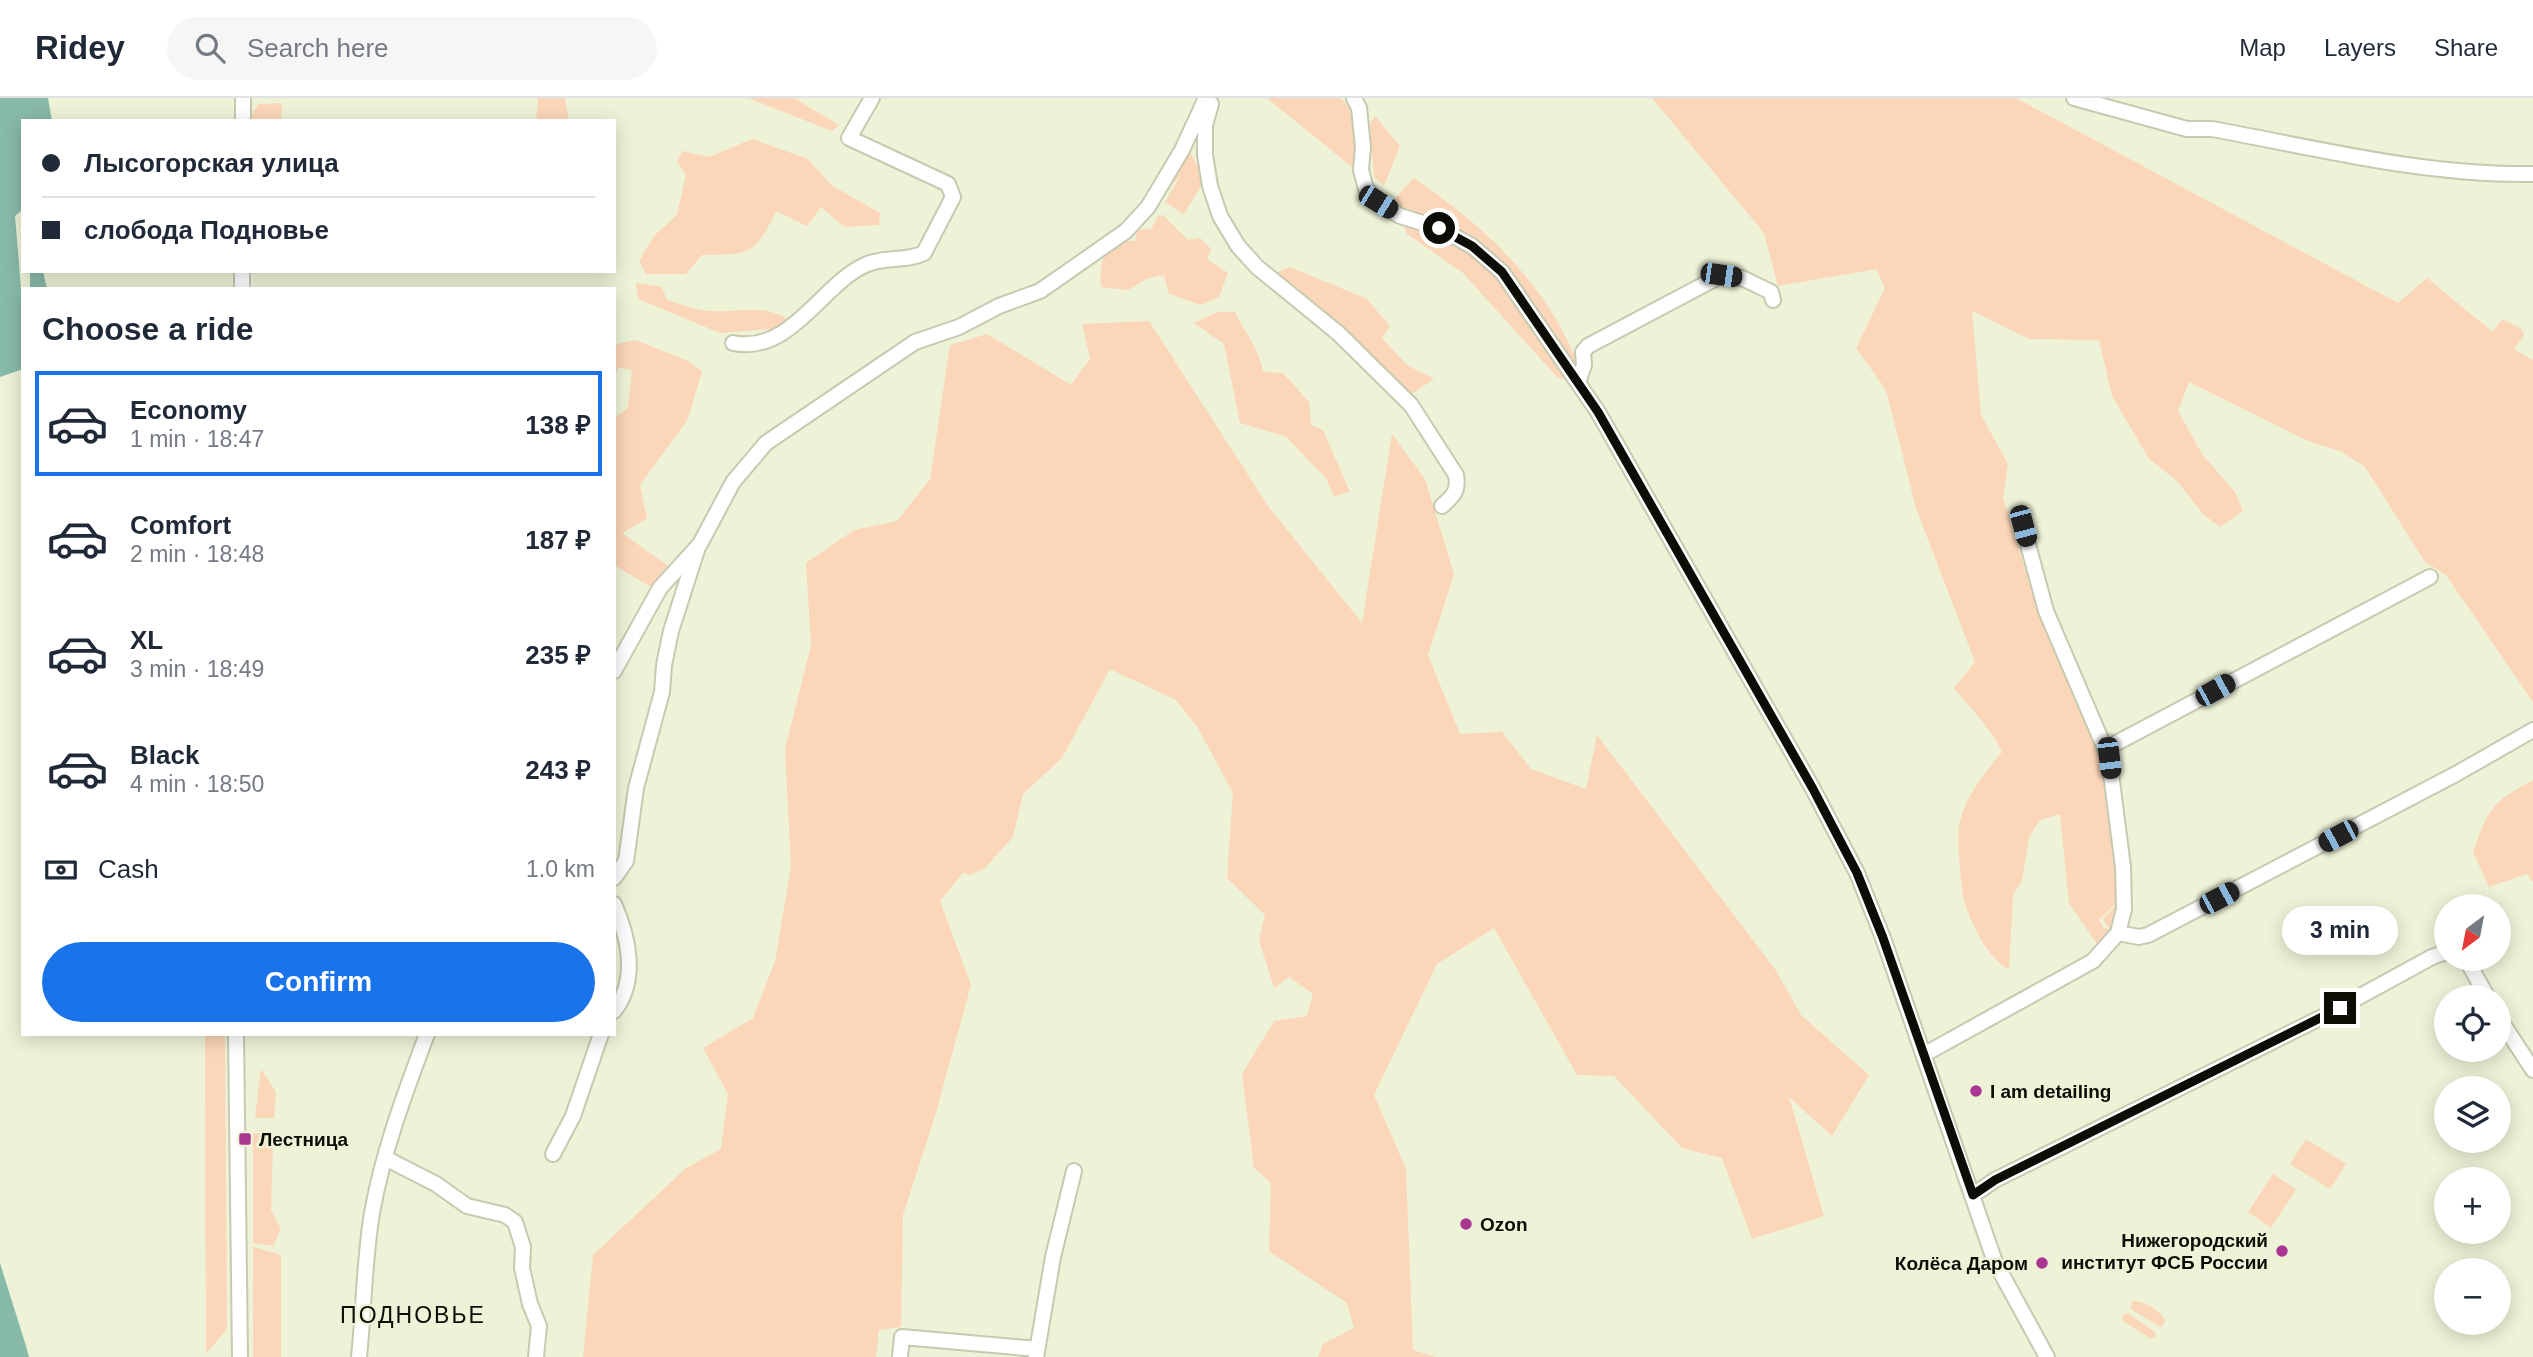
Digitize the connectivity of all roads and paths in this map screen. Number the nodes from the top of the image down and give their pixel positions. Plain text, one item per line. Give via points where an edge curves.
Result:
1 (243, 98) edge
2 (872, 98) edge
3 (1354, 98) edge
4 (2074, 98) edge
5 (1207, 100) edge
6 (243, 119) edge
7 (2533, 174) edge
8 (1773, 300) dead end
9 (733, 343) dead end
10 (1578, 383) junction
11 (1442, 506) dead end
12 (2023, 526) dead end
13 (699, 544) junction
14 (2430, 577) dead end
15 (616, 667) edge
16 (2533, 730) edge
17 (2107, 748) junction
18 (616, 875) edge
19 (616, 910) edge
20 (2118, 933) junction
21 (2434, 956) edge
22 (616, 1008) edge
23 (236, 1036) edge
24 (426, 1036) edge
25 (600, 1036) edge
26 (2511, 1036) edge
27 (1925, 1054) junction
28 (2533, 1070) edge
29 (552, 1154) dead end
30 (385, 1158) junction
31 (1074, 1171) dead end
32 (1973, 1195) junction
33 (1036, 1353) edge
34 (240, 1357) edge
35 (359, 1357) edge
36 (536, 1357) edge
37 (900, 1357) edge
38 (2047, 1357) edge

1 - 6 street
2 - 9 street via 849,138 948,184 953,197 924,253 865,265 838,283 783,334 749,344
3 - 10 street via 1359,108 1360,170 1366,189 1400,216 1439,228 1472,246 1502,272
4 - 7 street via 2187,129 2212,129 2369,159
5 - 11 street via 1205,155 1220,216 1257,267 1338,333 1410,405 1456,475 1454,495
5 - 13 street via 1139,221 1040,291 915,342 789,425 751,458
8 - 10 street via 1771,292 1742,278 1721,275 1588,346
10 - 27 street via 1857,873
12 - 17 street via 2046,611
13 - 15 street via 660,588
13 - 18 street via 671,631 662,692 636,789 626,861
14 - 17 street
16 - 20 street via 2148,935
17 - 20 street via 2125,895
19 - 22 street via 627,940 629,974 625,997
20 - 27 street via 2093,961
21 - 32 street
23 - 34 street
24 - 30 street via 396,1112
25 - 29 street via 573,1116
26 - 28 street
27 - 32 street
30 - 35 street via 362,1283
30 - 36 street via 467,1206 515,1222 530,1304 539,1326
31 - 33 street
32 - 38 street via 1995,1262
33 - 37 street via 902,1337

